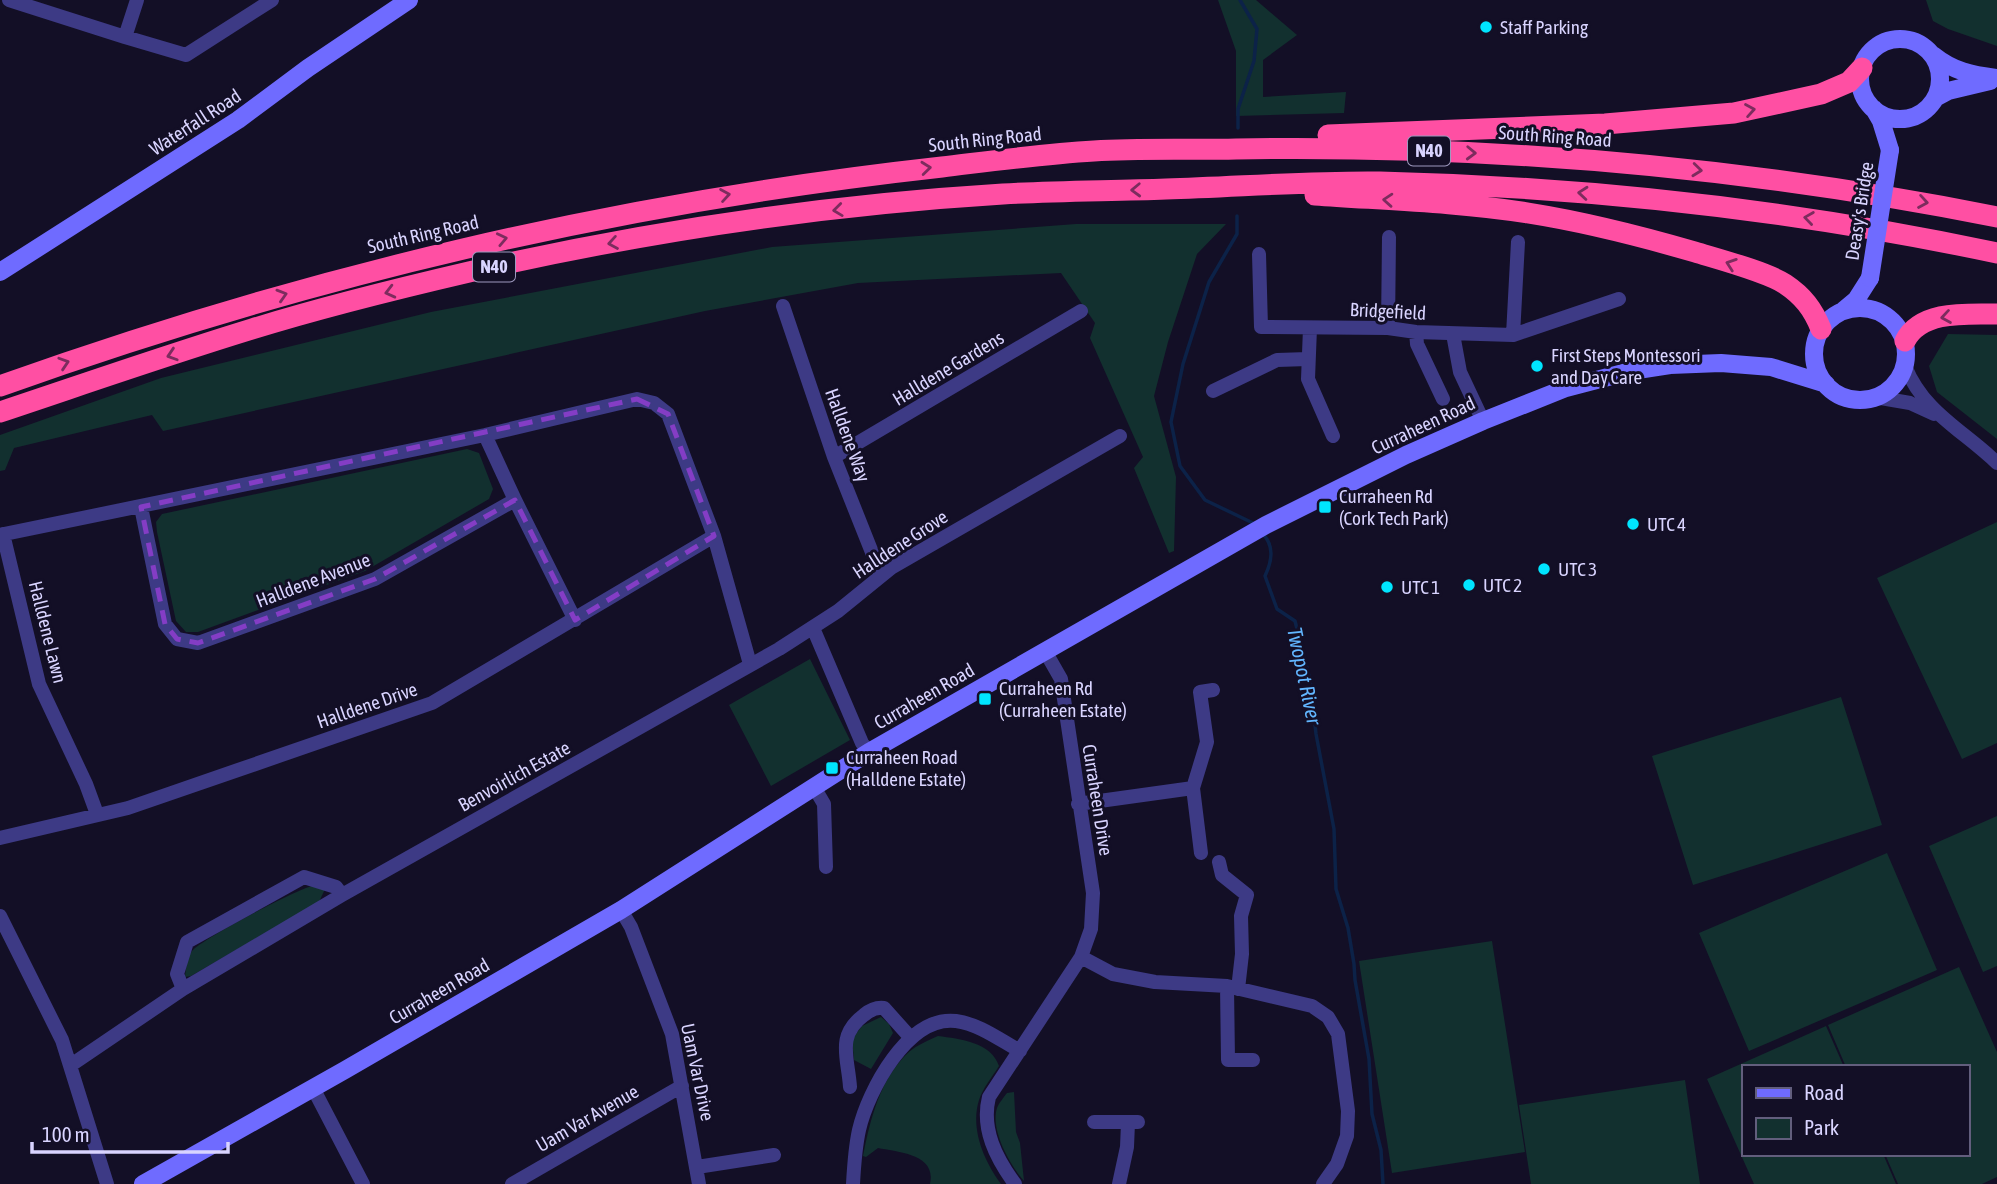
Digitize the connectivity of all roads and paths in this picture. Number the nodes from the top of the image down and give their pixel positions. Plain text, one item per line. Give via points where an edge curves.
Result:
1 (9, 0) edge
2 (137, 0) edge
3 (272, 0) edge
4 (409, 0) edge
5 (125, 37) junction
6 (1933, 55) junction
7 (1861, 68) junction
8 (1997, 79) edge
9 (1935, 99) junction
10 (1874, 109) junction
11 (1916, 116) junction
12 (1096, 150) junction
13 (1890, 150) junction
14 (1181, 188) junction
15 (1997, 217) edge
16 (1389, 237) dead end
17 (1518, 242) dead end
18 (1997, 253) edge
19 (1259, 254) dead end
20 (0, 272) edge
21 (1870, 278) junction
22 (1619, 299) dead end
23 (783, 306) dead end
24 (1081, 311) dead end
25 (1842, 312) junction
26 (1884, 314) junction
27 (1997, 314) edge
28 (1310, 328) junction
29 (1388, 328) junction
30 (1821, 329) junction
31 (1416, 332) junction
32 (1454, 334) junction
33 (1513, 335) junction
34 (1905, 341) junction
35 (1814, 353) junction
36 (1308, 359) junction
37 (1905, 366) junction
38 (1771, 367) junction
39 (1826, 384) junction
40 (0, 386) edge
41 (1213, 391) dead end
42 (1875, 397) junction
43 (1443, 399) dead end
44 (0, 412) edge
45 (1939, 416) junction
46 (1483, 421) junction
47 (485, 435) junction
48 (1120, 436) dead end
49 (1333, 436) dead end
50 (834, 457) junction
51 (1997, 463) edge
52 (515, 500) junction
53 (141, 507) junction
54 (1, 534) edge
55 (714, 536) junction
56 (881, 575) junction
57 (575, 620) junction
58 (813, 628) junction
59 (1045, 651) junction
60 (750, 664) junction
61 (706, 690) joint
62 (1213, 690) dead end
63 (869, 752) junction
64 (814, 787) junction
65 (1193, 788) junction
66 (1079, 803) junction
67 (97, 814) junction
68 (0, 838) edge
69 (1201, 853) dead end
70 (1219, 862) dead end
71 (826, 867) dead end
72 (342, 895) junction
73 (621, 909) junction
74 (0, 916) edge
75 (1081, 957) junction
76 (1232, 987) junction
77 (183, 989) junction
78 (910, 1037) junction
79 (1020, 1051) junction
80 (1253, 1060) dead end
81 (71, 1065) junction
82 (682, 1086) junction
83 (850, 1087) dead end
84 (313, 1088) junction
85 (1094, 1122) dead end
86 (774, 1154) dead end
87 (697, 1167) junction
88 (107, 1184) edge
89 (143, 1184) edge
90 (363, 1184) edge
91 (512, 1184) edge
92 (699, 1184) edge
93 (853, 1184) edge
94 (1015, 1184) edge
95 (1119, 1184) edge
96 (1323, 1184) edge

1 - 5 street
2 - 5 street
3 - 5 street via 189,54
4 - 20 street, Waterfall Road via 238,120
6 - 7 street via 1917,42 1892,39 1872,50
6 - 8 street via 1960,72
6 - 9 street via 1940,76
7 - 10 street via 1862,91
12 -> 7 highway via 1205,140 1690,118 1821,94 1849,82
8 - 9 street via 1948,91
9 - 11 street
10 - 11 street via 1894,118
10 - 13 street
11 - 13 street
12 -> 15 highway, South Ring Road / N40 via 1382,149 1556,158 1790,181
40 -> 12 highway, South Ring Road / N40 via 291,293 469,246 724,195
13 - 21 street, Deasy's Bridge, bridge
18 -> 14 highway, N40 via 1786,215 1571,192 1378,182
30 -> 14 highway via 1807,301 1783,282 1580,222 1474,206
14 -> 44 highway, N40 via 1003,194 845,209 717,225 583,249 474,271 281,321
16 - 29 street
17 - 33 street
19 - 28 street, Bridgefield via 1261,327
21 - 25 street
21 - 26 street via 1872,293
22 - 33 street, Bridgefield
23 - 50 street, Halldene Way
24 - 50 street, Halldene Gardens
25 - 26 street via 1856,308
25 - 30 street
26 - 34 street
27 -> 34 highway via 1928,321 1915,326
28 - 29 street, Bridgefield
28 - 36 street
29 - 31 street, Bridgefield
30 - 35 street
31 - 32 street, Bridgefield
31 - 43 street via 1417,344
32 - 33 street, Bridgefield
32 - 46 street via 1460,372
34 - 37 street
35 - 38 street, Curraheen Road
35 - 39 street
36 - 41 street via 1277,360
36 - 49 street via 1308,379
37 - 42 street via 1899,379
37 - 45 street via 1919,393
38 - 39 street, Curraheen Road
38 - 46 street, Curraheen Road via 1721,363 1631,371 1566,388
39 - 42 street, Curraheen Road via 1854,399
42 - 45 street via 1910,403
45 - 51 street
46 - 59 street, Curraheen Road via 1266,524
47 - 52 street
47 - 53 street
47 - 55 street via 638,399 654,403 668,414
48 - 56 street, Halldene Grove
50 - 56 street, Halldene Way
52 - 53 street, Halldene Avenue via 375,579 198,643 177,639 165,624
52 - 57 street
53 - 54 street
54 - 67 street, Halldene Lawn via 39,684
55 - 57 street, Halldene Drive
55 - 60 street
56 - 58 street, Halldene Grove
57 - 67 street, Halldene Drive via 432,703 128,808
58 - 60 street, Halldene Grove
58 - 63 street
59 - 63 street, Curraheen Road
59 - 66 street, Curraheen Drive via 1061,679
60 - 61 street, Halldene Grove
61 - 72 street, Benvoirlich Estate
62 - 65 street via 1200,692 1207,741
63 - 64 street, Curraheen Road
64 - 71 street via 824,804
64 - 73 street, Curraheen Road
65 - 66 street
65 - 69 street
66 - 75 street, Curraheen Drive via 1093,892 1091,929
67 - 68 street, Halldene Drive
70 - 76 street via 1222,875 1247,895 1241,916 1242,954
72 - 77 street, Benvoirlich Estate
72 - 77 street via 336,887 304,877 187,942 177,974
73 - 82 street, Uam Var Drive via 672,1034
73 - 84 street, Curraheen Road
74 - 81 street
75 - 76 street via 1113,974
75 - 79 street, Curraheen Drive
76 - 80 street via 1228,1060
76 - 96 street via 1312,1006 1328,1017 1338,1034 1347,1136 1337,1164
77 - 81 street, Benvoirlich Estate
78 - 79 street via 931,1023 955,1020
78 - 83 street via 884,1008 861,1016 845,1039
78 - 93 street via 892,1060 863,1118
79 - 94 street, Curraheen Drive via 989,1097 986,1111 992,1146
81 - 88 street
82 - 87 street, Uam Var Drive
82 - 91 street, Uam Var Avenue
84 - 89 street, Curraheen Road
84 - 90 street
85 - 95 street via 1133,1123
86 - 87 street
87 - 92 street, Uam Var Drive

